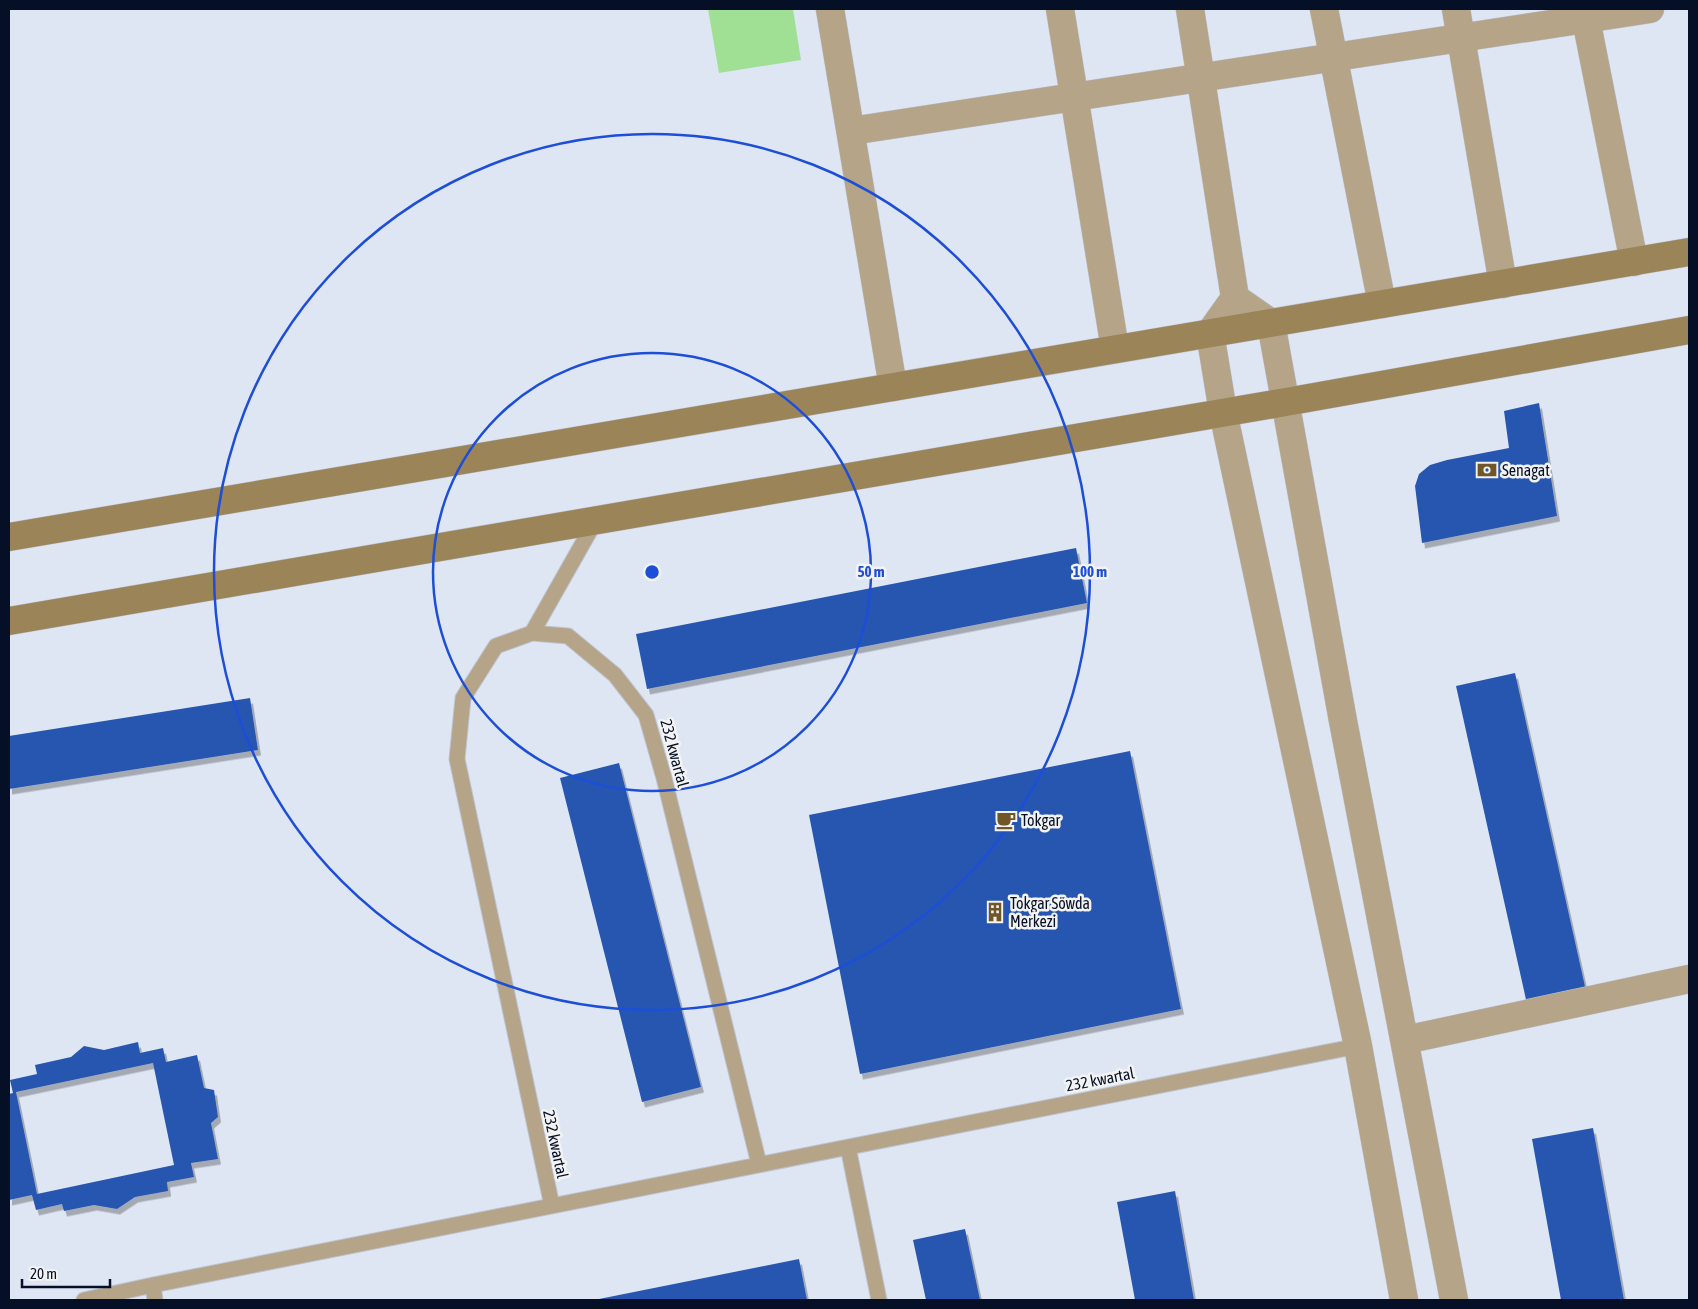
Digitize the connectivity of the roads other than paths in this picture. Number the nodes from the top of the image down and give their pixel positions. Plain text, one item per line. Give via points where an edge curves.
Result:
1 (830, 9) edge
2 (1060, 9) edge
3 (1190, 9) edge
4 (1324, 9) edge
5 (1456, 9) edge
6 (1650, 9) edge
7 (1584, 14) edge
8 (1460, 38) junction
9 (1332, 57) junction
10 (1201, 78) junction
11 (1075, 97) junction
12 (850, 131) junction
13 (1689, 252) edge
14 (1634, 262) junction
15 (1503, 284) junction
16 (1235, 298) junction
17 (1382, 304) junction
18 (1271, 323) junction
19 (1689, 330) edge
20 (1210, 333) junction
21 (1115, 349) junction
22 (893, 386) junction
23 (1286, 402) junction
24 (1223, 412) junction
25 (596, 520) junction
26 (9, 537) edge
27 (9, 621) edge
28 (532, 633) junction
29 (1689, 979) edge
30 (1405, 1040) junction
31 (1358, 1046) junction
32 (848, 1147) junction
33 (760, 1164) junction
34 (552, 1206) junction
35 (153, 1285) junction
36 (84, 1300) edge
37 (155, 1300) edge
38 (879, 1300) edge
39 (1404, 1300) edge
40 (1454, 1300) edge

1 - 12 street
2 - 11 street
3 - 10 street
4 - 9 street
5 - 8 street
6 - 7 street
7 - 8 street
7 - 14 street
8 - 9 street
8 - 15 street
9 - 10 street
9 - 17 street
10 - 11 street
10 - 16 street
11 - 12 street
11 - 21 street
12 - 22 street
13 - 14 main road
14 - 15 main road
15 - 17 main road
16 - 18 street
16 - 20 street
17 - 18 main road
18 - 20 main road
18 - 23 street
19 - 23 main road
20 - 21 main road
20 - 24 street
21 - 22 main road
22 - 26 main road
23 - 24 main road
23 - 30 street
24 - 25 main road
24 - 31 street
25 - 27 main road
25 - 28 lane
28 - 33 lane, 232 kwartal via 568,636 615,675 646,715
28 - 34 lane, 232 kwartal via 496,646 462,698 457,759
29 - 30 street
30 - 40 street
31 - 32 lane, 232 kwartal
31 - 39 street
32 - 33 lane, 232 kwartal
32 - 38 lane
33 - 34 lane, 232 kwartal
34 - 35 lane, 232 kwartal
35 - 36 lane, 232 kwartal
35 - 37 lane

